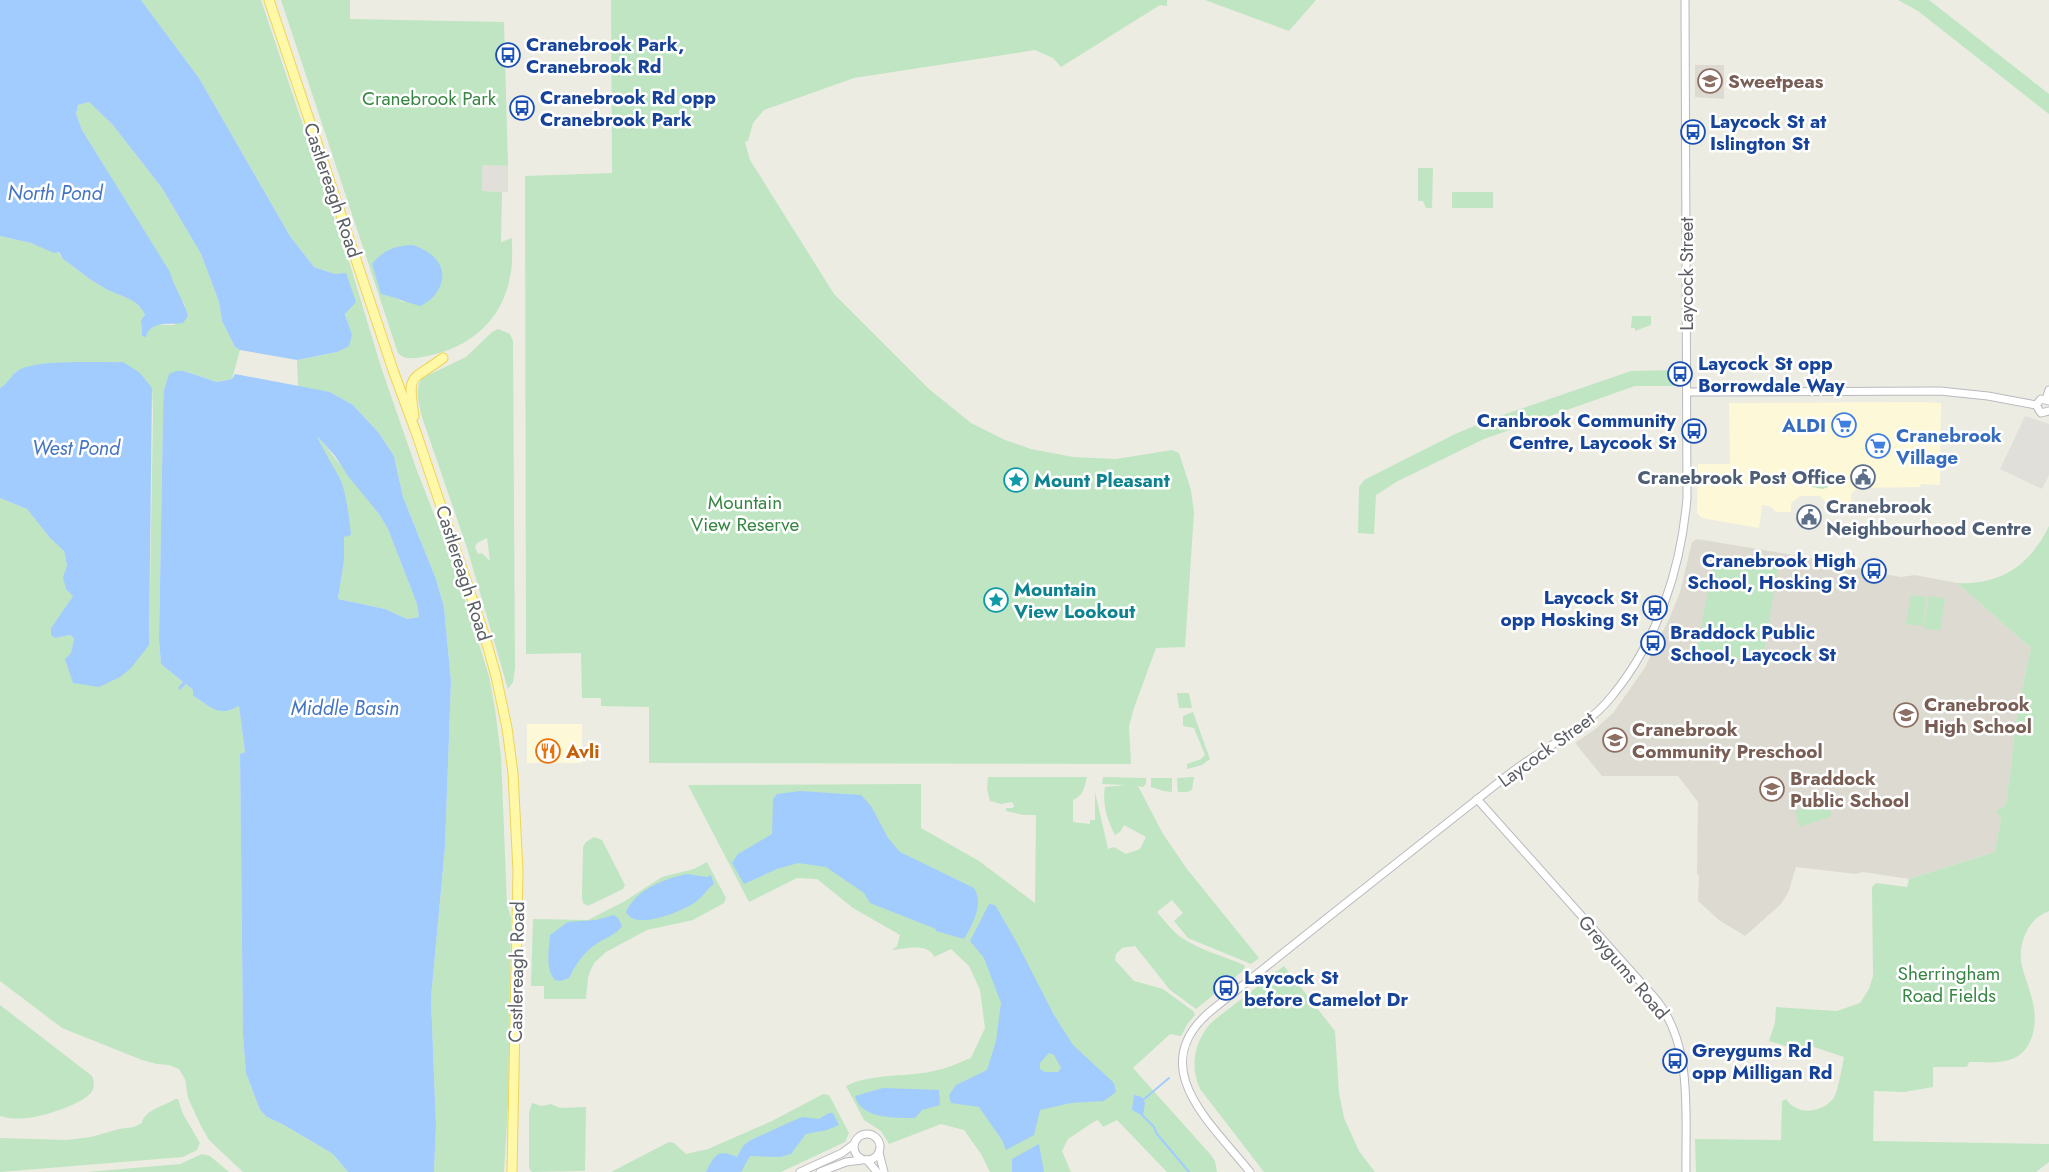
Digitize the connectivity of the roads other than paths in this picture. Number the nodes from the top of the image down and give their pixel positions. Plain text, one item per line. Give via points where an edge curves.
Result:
1 (269, 0) edge
2 (1685, 0) edge
3 (443, 358) dead end
4 (2049, 390) edge
5 (1687, 392) junction
6 (2047, 400) edge
7 (2036, 405) junction
8 (2049, 411) edge
9 (417, 435) junction
10 (1477, 799) junction
11 (854, 1144) junction
12 (879, 1153) junction
13 (864, 1160) junction
14 (512, 1172) edge
15 (800, 1172) edge
16 (820, 1172) edge
17 (876, 1172) edge
18 (884, 1172) edge
19 (1250, 1172) edge
20 (1686, 1172) edge

1 - 9 main road, Castlereagh Road
2 - 5 street, Laycock Street
3 - 9 main road via 420,372 412,382
4 - 6 street
5 - 7 street via 1940,391
5 - 10 street, Laycock Street via 1687,498 1682,542 1670,588 1644,648 1613,695 1594,715
6 - 7 street via 2039,400
7 - 8 street via 2041,413
9 - 14 main road, Castlereagh Road via 491,656 503,705 513,773 518,871
10 - 19 street, Laycock Street via 1212,1010 1189,1034 1182,1066 1188,1092
10 - 20 street, Greygums Road via 1667,1015 1677,1035 1683,1065
11 - 12 street via 862,1135 870,1134 879,1142
11 - 13 street via 855,1152
11 - 15 street
12 - 13 street
12 - 18 street
13 - 16 street via 846,1162
13 - 17 street

